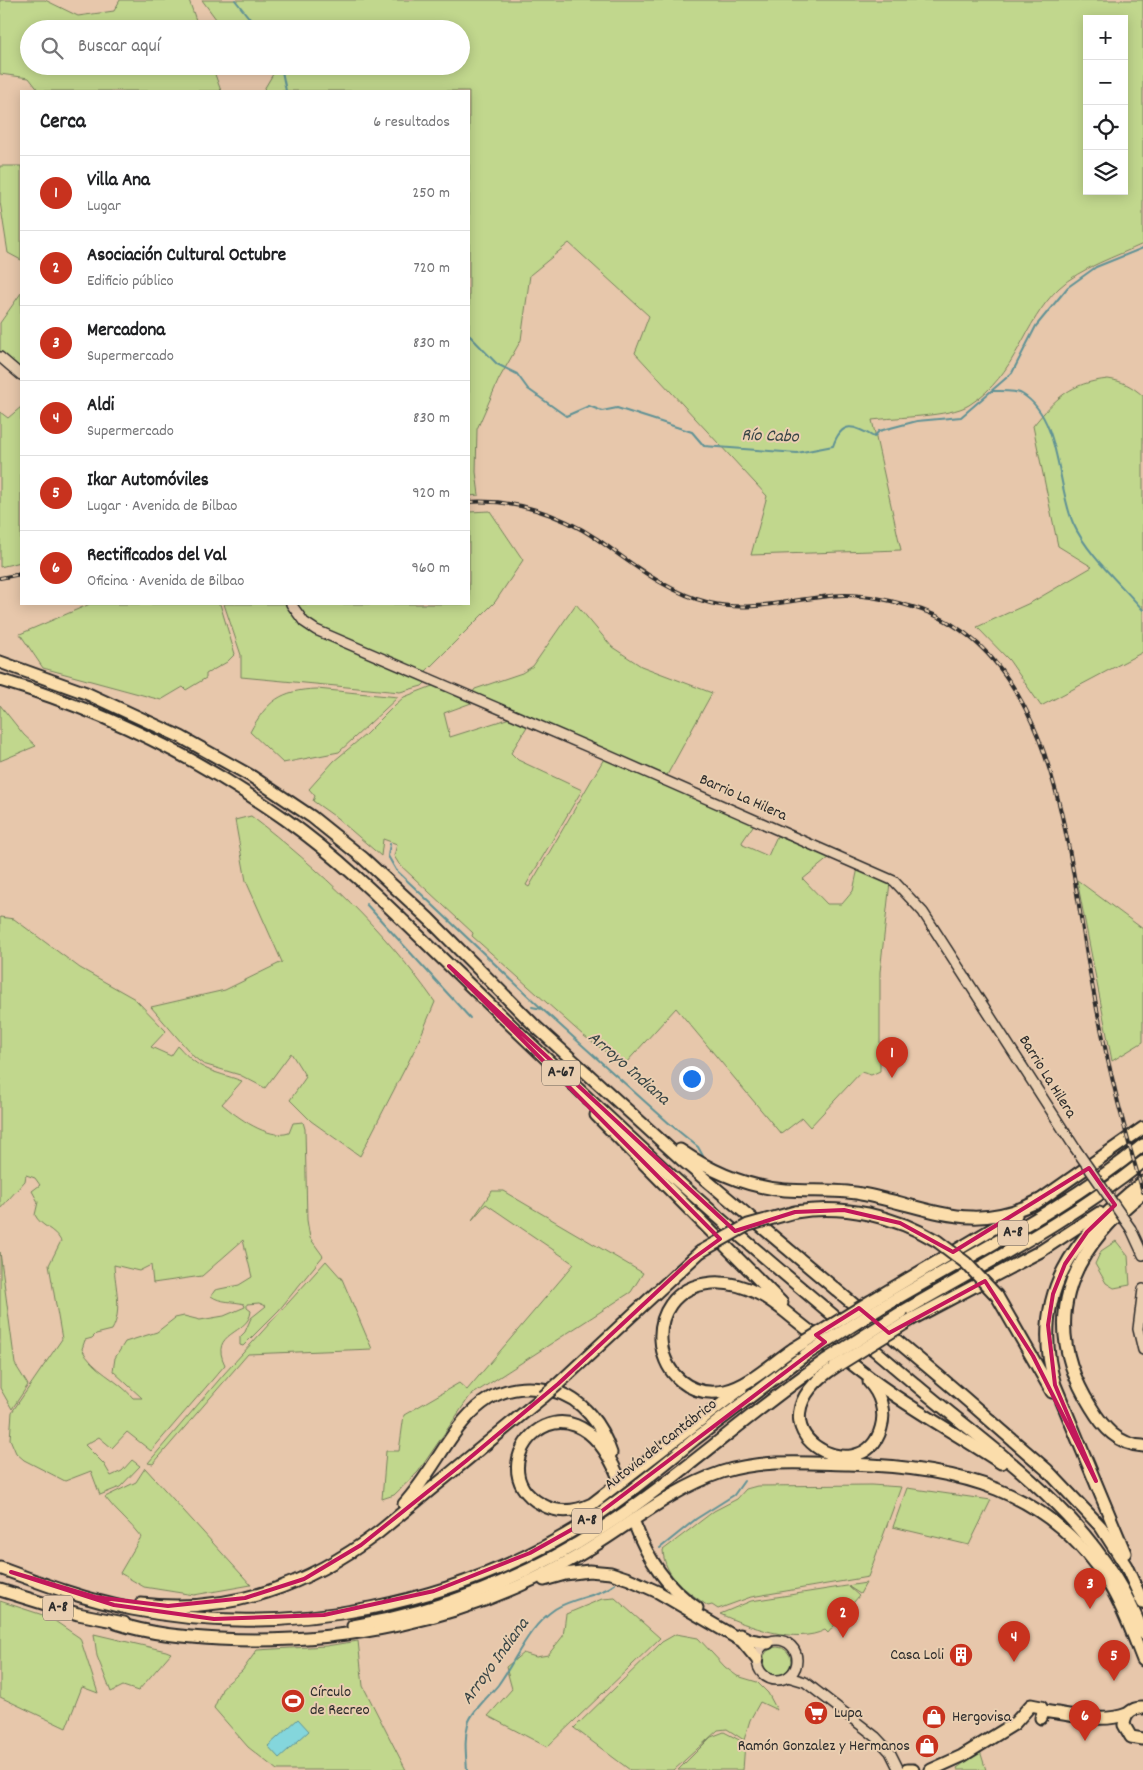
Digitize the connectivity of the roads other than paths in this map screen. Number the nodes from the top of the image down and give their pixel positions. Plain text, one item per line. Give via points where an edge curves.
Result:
1 (0, 357) edge
2 (20, 374) edge
3 (292, 605) edge
4 (0, 662) edge
5 (0, 680) edge
6 (450, 966) junction
7 (534, 1025) junction
8 (1143, 1128) edge
9 (1143, 1144) edge
10 (1143, 1162) edge
11 (1141, 1187) edge
12 (1040, 1200) junction
13 (1143, 1255) edge
14 (1143, 1289) edge
15 (874, 1305) junction
16 (804, 1326) junction
17 (793, 1350) junction
18 (1143, 1350) edge
19 (852, 1364) junction
20 (1143, 1446) edge
21 (611, 1460) junction
22 (618, 1476) dead end
23 (1096, 1481) junction
24 (635, 1525) dead end
25 (379, 1529) junction
26 (1082, 1530) junction
27 (5, 1570) edge
28 (0, 1590) edge
29 (1143, 1598) edge
30 (1143, 1603) edge
31 (458, 1610) junction
32 (374, 1626) junction
33 (1143, 1633) edge
34 (744, 1637) junction
35 (768, 1643) junction
36 (757, 1656) junction
37 (1143, 1660) edge
38 (796, 1666) junction
39 (788, 1677) junction
40 (806, 1682) junction
41 (1143, 1708) edge
42 (1127, 1714) junction
43 (1100, 1718) junction
44 (1125, 1729) junction
45 (1142, 1740) edge
46 (897, 1766) edge
47 (908, 1770) edge
48 (913, 1770) edge
49 (931, 1770) edge

1 - 2 street
3 - 13 street, Barrio La Hilera, bridge via 304,622 316,630 894,881 923,912 1131,1229
4 - 7 highway, A-67 via 128,711 214,754 282,796 342,840 381,874
5 - 6 highway, A-67 via 117,722 237,787 341,861
6 - 16 highway
6 - 26 highway, A-67 via 673,1177 1020,1470
7 - 12 highway via 675,1146 709,1168 738,1181 770,1188 859,1193 938,1214 964,1217 1006,1215
7 - 30 highway, A-67 via 681,1159 1047,1470 1102,1527 1126,1566
8 - 12 highway
9 - 15 highway, Autovía del Cantábrico / A-8 via 1042,1216
10 - 32 highway, Autovía del Cantábrico / A-8, bridge via 1050,1229 902,1312 826,1360 639,1502 577,1543 488,1588
11 - 19 highway, bridge via 1041,1251 912,1319 816,1381 805,1395 800,1412 801,1423 806,1438 815,1448 833,1455 847,1456 860,1452 876,1439 883,1417 875,1390
11 - 20 highway via 1086,1252 1068,1290 1064,1324 1071,1367 1096,1415 1117,1438
11 - 23 highway via 1105,1214 1075,1247 1061,1272 1049,1314 1047,1343 1051,1371
12 - 15 highway
14 - 18 street via 1138,1329
15 - 17 highway, bridge via 837,1322
15 - 27 highway, Autovía del Cantábrico / A-8, bridge via 640,1484 573,1530 530,1554 434,1591 359,1610 278,1619 179,1616 93,1600
16 - 17 highway via 760,1294 739,1285 717,1283 697,1286 678,1297 668,1308 660,1330 661,1348 671,1370 686,1384 704,1391 725,1391 737,1386
16 - 19 highway
17 - 21 highway via 584,1507 565,1511 544,1506 530,1496 519,1481 518,1461 524,1444 540,1428 553,1422 570,1423 585,1430 597,1440
19 - 26 highway via 1019,1476
21 - 22 highway
21 - 25 highway via 611,1452 599,1426 568,1397 532,1387 507,1390 486,1400 467,1417 417,1489
23 - 25 highway, bridge via 1050,1388 997,1296 966,1263 937,1241 909,1227 871,1215 835,1210 795,1212 748,1225 700,1252 542,1398
23 - 29 highway
24 - 34 highway via 650,1558 667,1582 694,1606
25 - 27 highway via 304,1579 245,1598 200,1605 168,1606 95,1597
26 - 33 highway, A-67 via 1122,1586
28 - 32 highway, Autovía del Cantábrico / A-8 via 157,1633 227,1639 295,1639
31 - 32 highway
31 - 36 highway via 478,1606 565,1574 604,1572 658,1592 742,1641
31 - 37 highway via 564,1564 677,1492 721,1473 780,1463 897,1467 951,1474 991,1486 1028,1504 1054,1523 1084,1551 1109,1584
34 - 35 highway
34 - 36 highway
35 - 36 street
35 - 38 street via 779,1640 789,1645 796,1655
36 - 39 street via 758,1668 766,1678
38 - 39 street
38 - 40 street
39 - 40 street
40 - 46 street via 882,1742
41 - 42 highway via 1133,1709
42 - 43 highway
42 - 44 highway
43 - 44 highway
43 - 49 highway via 1035,1715
44 - 45 highway via 1131,1736
46 - 47 street
47 - 48 highway

